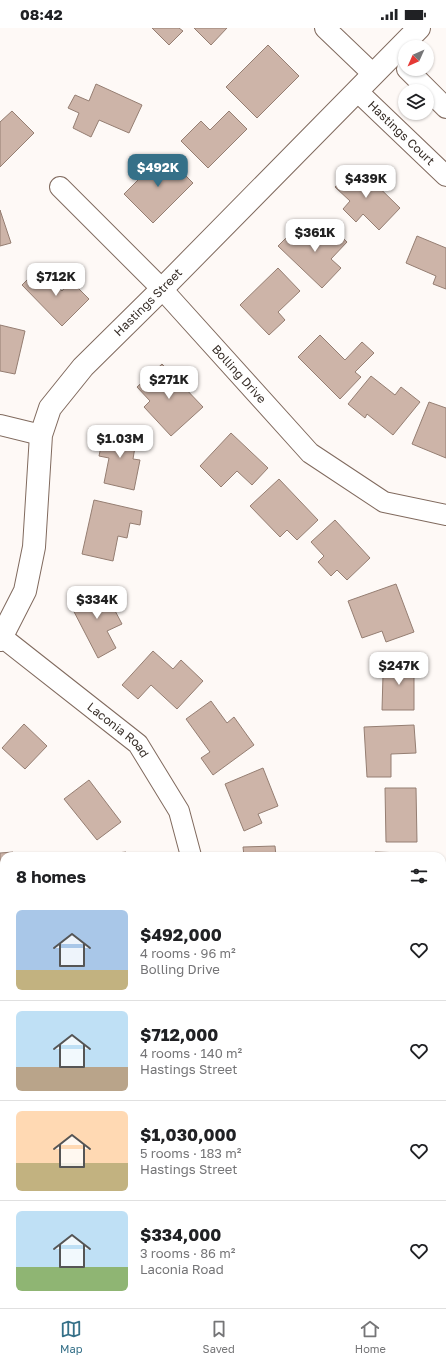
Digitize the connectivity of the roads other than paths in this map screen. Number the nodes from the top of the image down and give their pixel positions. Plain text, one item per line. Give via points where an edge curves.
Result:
1 (325, 28) edge
2 (418, 28) edge
3 (412, 40) edge
4 (398, 65) edge
5 (372, 74) junction
6 (413, 76) edge
7 (357, 91) junction
8 (446, 108) edge
9 (446, 176) edge
10 (60, 186) dead end
11 (162, 289) junction
12 (0, 425) edge
13 (41, 435) junction
14 (446, 515) edge
15 (1, 638) edge
16 (190, 852) edge

1 - 5 street
2 - 3 street, Hastings Street
4 - 5 street, Hastings Street
5 - 7 street, Hastings Street
6 - 8 street
7 - 9 street, Hastings Court
7 - 11 street, Hastings Street
10 - 11 street, Bolling Drive
11 - 13 street, Hastings Street via 83,367 50,408
11 - 14 street, Bolling Drive via 310,453 384,502
12 - 13 street
13 - 15 street, Hastings Street via 34,546 25,592
15 - 16 street, Laconia Road via 138,744 179,811

